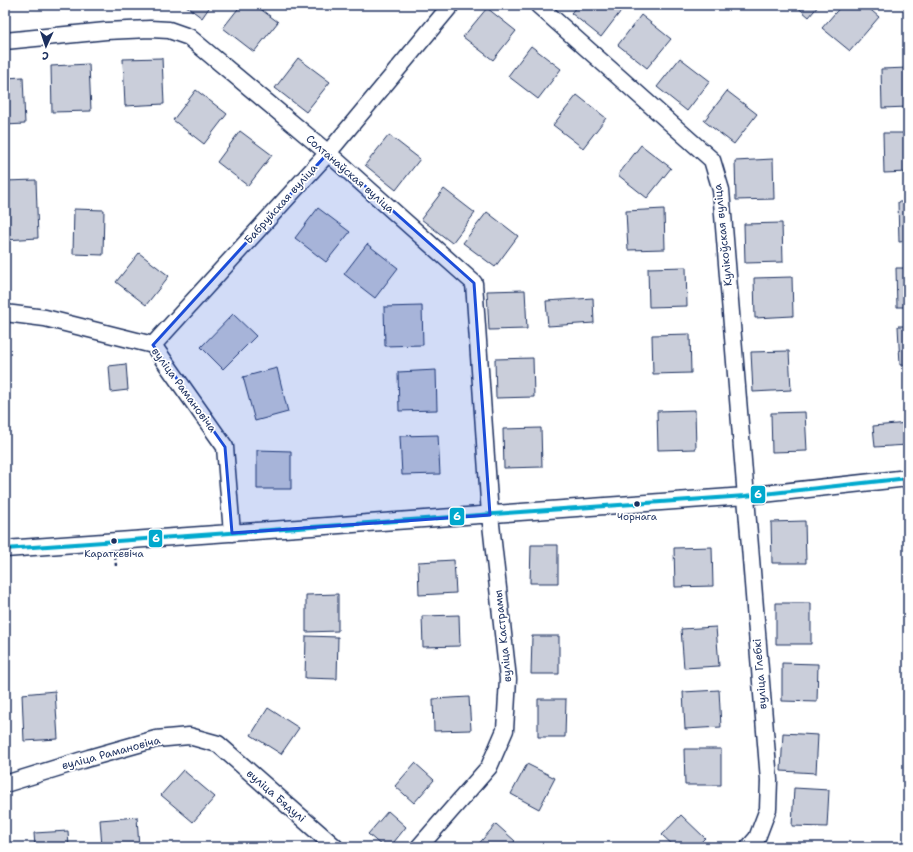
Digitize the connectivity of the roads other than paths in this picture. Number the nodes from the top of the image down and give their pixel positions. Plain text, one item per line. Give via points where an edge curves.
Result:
1 (451, 5) edge
2 (538, 5) edge
3 (5, 41) edge
4 (328, 153) junction
5 (5, 313) edge
6 (153, 345) junction
7 (908, 478) edge
8 (745, 496) junction
9 (490, 515) junction
10 (232, 533) junction
11 (5, 549) edge
12 (218, 744) joint
13 (5, 784) edge
14 (335, 847) edge
15 (419, 847) edge
16 (749, 847) edge

1 - 4 street, Бабруйская вуліца
2 - 8 street, Кулікоўская вуліца via 712,160 721,190
3 - 4 street, Солтанаўская вуліца via 150,28 169,30 189,37
4 - 6 street, Бабруйская вуліца
4 - 9 street, Солтанаўская вуліца via 474,283
5 - 6 street, вуліца Рамановіча via 45,318
6 - 10 street, вуліца Рамановіча via 225,447
7 - 8 street
8 - 9 street
8 - 16 street, вуліца Глебкі via 769,780 768,809 757,838
9 - 10 street
9 - 15 street, вуліца Кастрамы via 508,679 505,730 489,767
10 - 11 street
12 - 13 street, вуліца Рамановіча via 189,736 156,739
12 - 14 street, вуліца Бядулі

